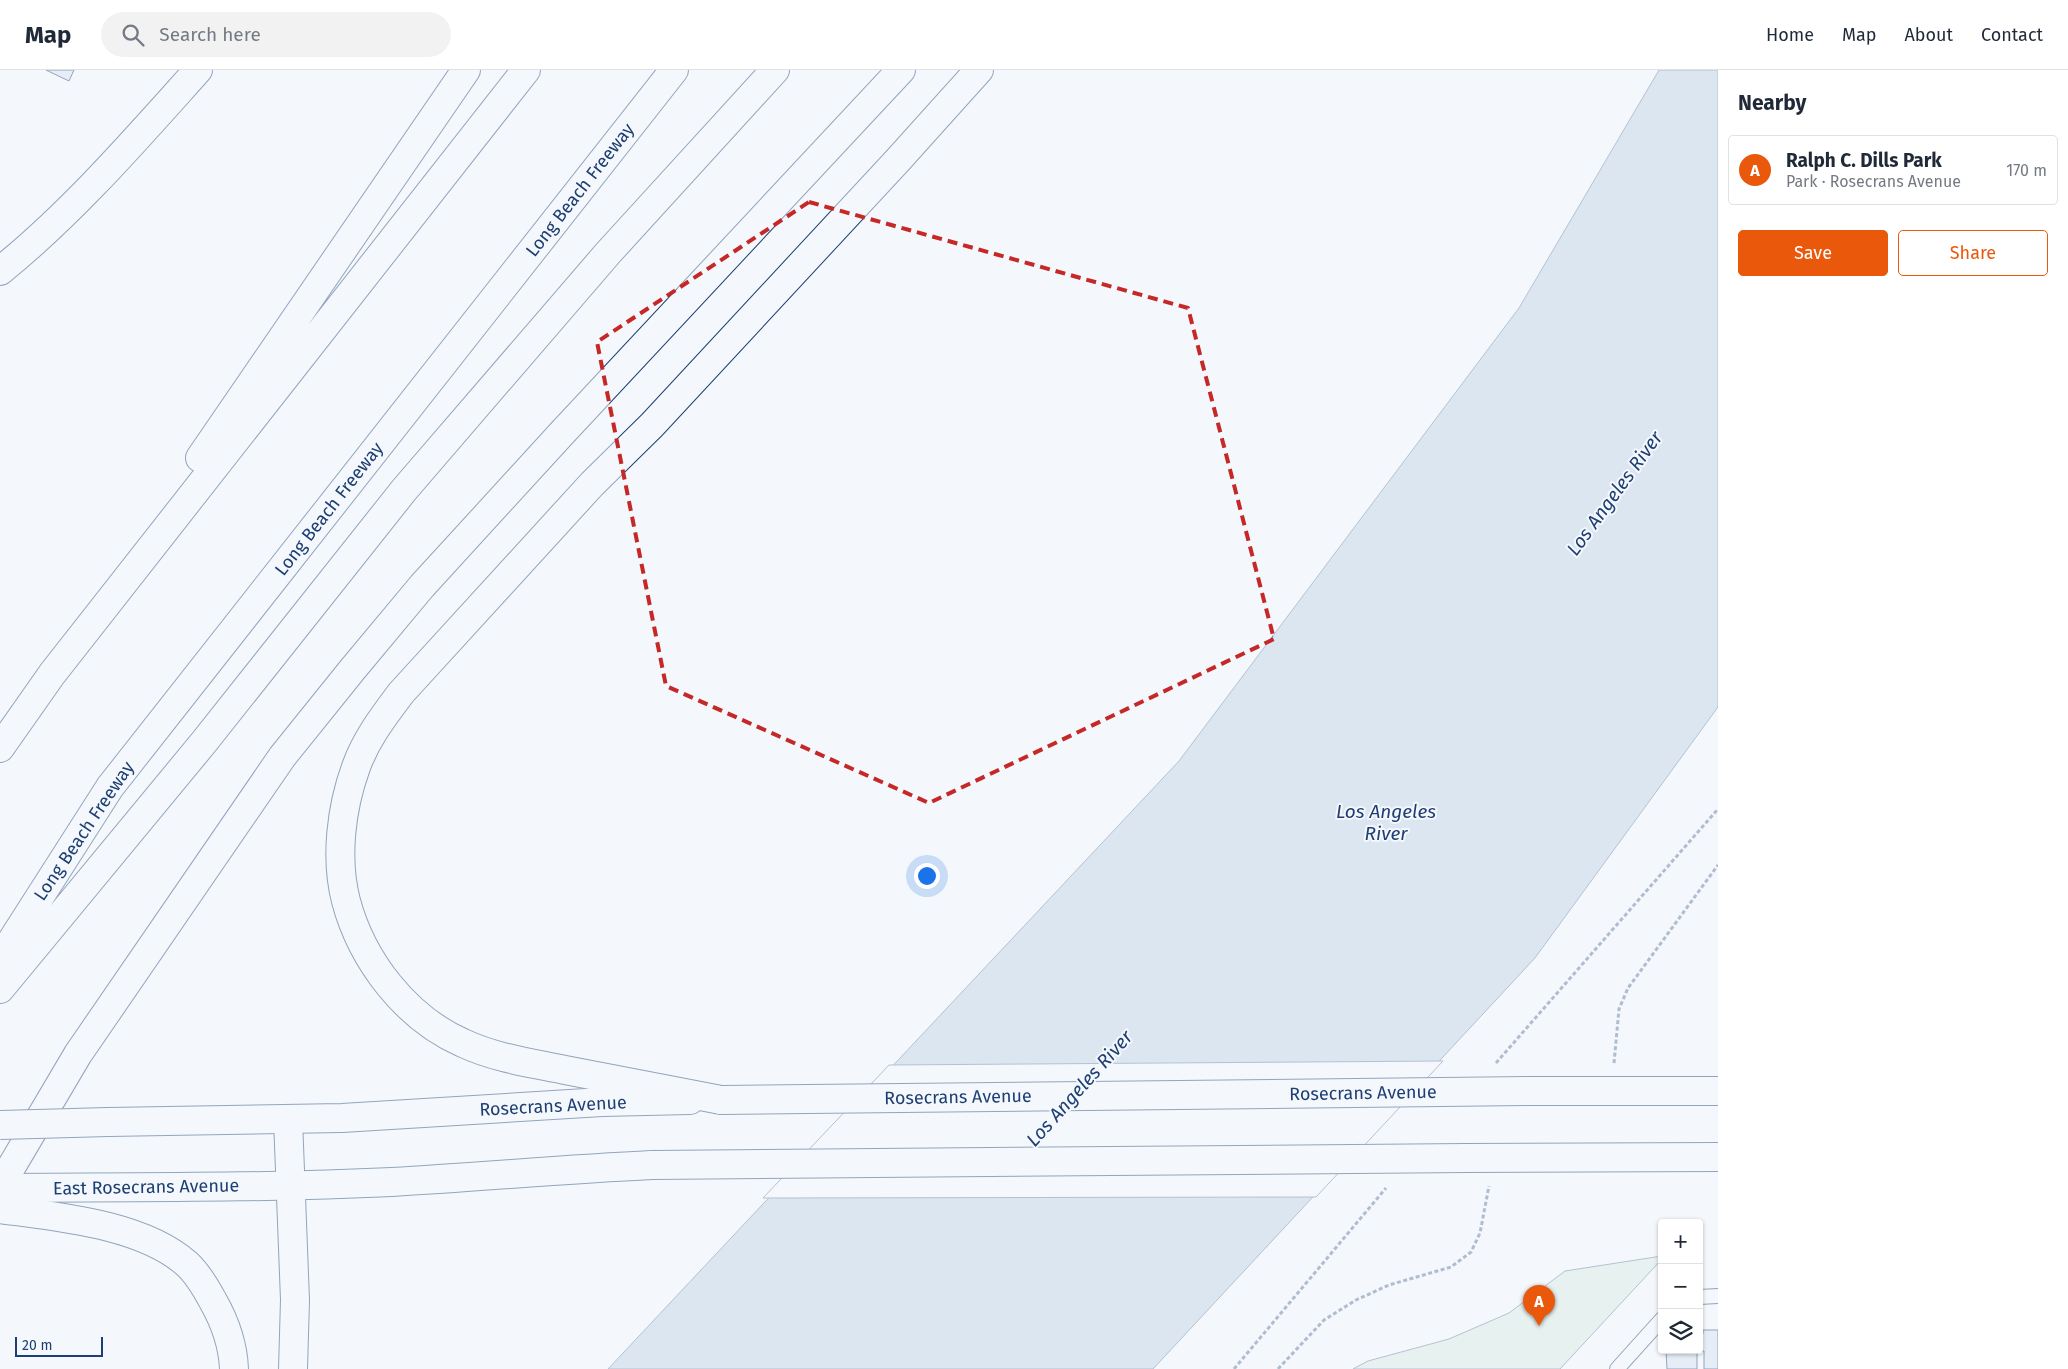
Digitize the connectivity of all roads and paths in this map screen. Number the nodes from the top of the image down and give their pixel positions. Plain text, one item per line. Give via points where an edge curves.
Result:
1 (198, 70) edge
2 (466, 70) edge
3 (526, 70) edge
4 (674, 70) edge
5 (775, 70) edge
6 (901, 70) edge
7 (979, 70) edge
8 (0, 271) edge
9 (52, 674) junction
10 (0, 748) edge
11 (1718, 865) edge
12 (0, 959) edge
13 (0, 989) edge
14 (1613, 1091) junction
15 (1718, 1091) edge
16 (721, 1100) junction
17 (288, 1119) junction
18 (0, 1125) edge
19 (1718, 1157) edge
20 (1478, 1158) junction
21 (292, 1185) junction
22 (0, 1187) edge
23 (0, 1209) edge
24 (1718, 1296) edge
25 (1703, 1297) edge
26 (1658, 1323) edge
27 (234, 1369) edge
28 (292, 1369) edge
29 (1278, 1369) edge
30 (1617, 1369) edge

1 - 8 main road via 135,141 28,249
2 - 9 main road
3 - 9 main road
4 - 12 main road, Long Beach Freeway via 110,786
5 - 13 main road via 608,253 404,490 204,742
6 - 22 main road via 555,440 422,586 352,670 282,757 83,1046
7 - 16 main road via 401,693 372,731 348,795 341,835 346,901 370,956 412,1010 463,1044 510,1059
9 - 10 main road
11 - 14 path via 1628,988 1620,1009
14 - 15 main road, Rosecrans Avenue
14 - 16 main road, Rosecrans Avenue, bridge
16 - 17 main road, Rosecrans Avenue via 602,1102
17 - 18 main road, bridge
17 - 21 main road
19 - 20 main road
20 - 21 main road, bridge via 652,1165 394,1182
20 - 29 path via 1486,1208 1471,1252 1451,1267 1389,1285 1356,1300 1324,1320
21 - 22 main road, East Rosecrans Avenue
21 - 28 main road via 295,1300
23 - 27 main road via 120,1230 166,1248 188,1265 219,1311 230,1336
24 - 25 lane
26 - 30 lane

